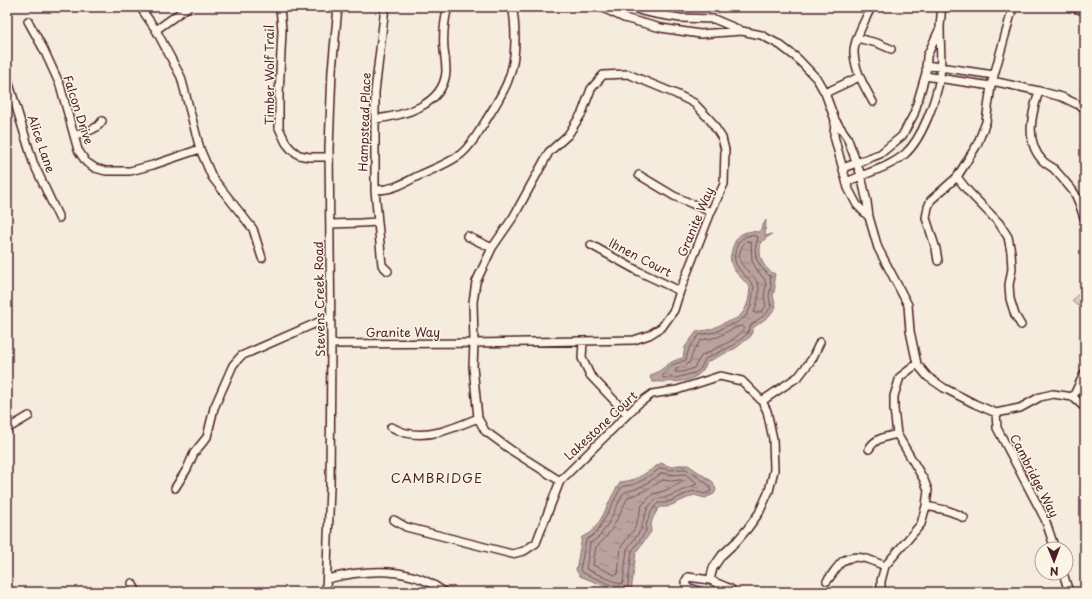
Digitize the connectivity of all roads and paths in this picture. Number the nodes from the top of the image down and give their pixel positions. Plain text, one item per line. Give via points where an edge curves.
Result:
1 (140, 7) edge
2 (188, 7) edge
3 (280, 7) edge
4 (338, 7) edge
5 (386, 7) edge
6 (448, 7) edge
7 (512, 7) edge
8 (601, 7) edge
9 (629, 7) edge
10 (632, 7) edge
11 (871, 7) edge
12 (941, 7) edge
13 (1013, 7) edge
14 (1069, 7) edge
15 (1085, 11) edge
16 (624, 18) junction
17 (28, 21) dead end
18 (940, 28) junction
19 (156, 30) junction
20 (742, 31) junction
21 (857, 38) junction
22 (891, 49) dead end
23 (926, 65) junction
24 (941, 67) junction
25 (925, 76) junction
26 (7, 77) edge
27 (859, 77) junction
28 (940, 78) junction
29 (992, 81) junction
30 (1039, 91) junction
31 (825, 93) junction
32 (873, 102) dead end
33 (1085, 108) edge
34 (374, 120) junction
35 (835, 120) junction
36 (102, 121) dead end
37 (74, 135) junction
38 (200, 149) junction
39 (329, 157) junction
40 (857, 164) junction
41 (843, 168) junction
42 (639, 175) dead end
43 (861, 175) junction
44 (957, 177) junction
45 (847, 182) junction
46 (375, 190) junction
47 (711, 212) junction
48 (869, 217) junction
49 (59, 218) dead end
50 (1085, 220) edge
51 (377, 222) junction
52 (330, 224) junction
53 (467, 236) dead end
54 (591, 245) dead end
55 (492, 248) junction
56 (262, 258) dead end
57 (938, 260) dead end
58 (388, 271) dead end
59 (680, 291) junction
60 (330, 317) junction
61 (1021, 325) dead end
62 (582, 342) junction
63 (820, 342) dead end
64 (331, 344) junction
65 (474, 344) junction
66 (917, 364) junction
67 (1085, 372) edge
68 (1073, 397) junction
69 (762, 401) junction
70 (1085, 408) edge
71 (996, 413) junction
72 (627, 414) junction
73 (29, 416) dead end
74 (478, 418) junction
75 (391, 427) dead end
76 (7, 429) edge
77 (897, 434) junction
78 (869, 449) dead end
79 (560, 481) junction
80 (175, 488) dead end
81 (926, 506) junction
82 (964, 518) dead end
83 (394, 520) dead end
84 (1052, 541) edge
85 (885, 566) junction
86 (327, 579) junction
87 (710, 580) junction
88 (827, 581) dead end
89 (1066, 581) edge
90 (132, 583) dead end
91 (137, 592) edge
92 (326, 592) edge
93 (444, 592) edge
94 (702, 592) edge
95 (732, 592) edge
96 (881, 592) edge
97 (1069, 592) edge

1 - 19 street
2 - 19 street
3 - 39 street, Timber Wolf Trail via 282,30 278,95 279,128 286,143 299,155
4 - 39 street, Stevens Creek Road via 332,70
5 - 34 street, Hampstead Place
6 - 34 street via 444,32 446,71 444,83 438,93 415,110
7 - 46 street via 516,29 511,74 472,143 439,168 397,187
8 - 16 street
9 - 16 street
10 - 20 street via 642,12 664,16 714,19
11 - 21 street
12 - 18 street
13 - 29 street
14 - 15 street
16 - 20 street via 661,28 700,34
17 - 37 street, Falcon Drive via 60,85
18 - 23 street via 927,56
18 - 24 street
19 - 38 street via 181,77
20 - 31 street via 761,34 786,49 810,70
21 - 22 street
21 - 27 street via 853,52
23 - 24 street
23 - 25 street
24 - 28 street
24 - 29 street
25 - 28 street
25 - 40 street via 914,114 902,136 880,154
26 - 49 street, Alice Lane via 33,162
27 - 31 street
27 - 32 street
28 - 29 street
28 - 43 street via 930,111 916,141 905,154 893,162
29 - 30 street
29 - 44 street via 986,122 977,145
30 - 33 street via 1062,97
30 - 50 street via 1031,128 1034,148 1042,160 1054,169 1074,192
31 - 35 street
34 - 46 street, Hampstead Place
35 - 40 street via 847,137
35 - 41 street via 834,136
36 - 37 street via 92,130
37 - 38 street, Falcon Drive via 78,150 86,162 106,171 130,170 153,165
38 - 56 street via 212,178 254,229
39 - 52 street, Stevens Creek Road
40 - 41 street
40 - 43 street
41 - 45 street
42 - 47 street via 674,196
43 - 45 street
43 - 48 street
44 - 57 street via 931,200 928,207 926,218
44 - 61 street via 1000,223 1008,237 1012,269 1010,299
45 - 48 street via 857,205
46 - 51 street, Hampstead Place
47 - 55 street, Granite Way via 724,184 726,162 722,138 711,121 694,103 676,94 628,74 603,75 591,89 582,113 568,135 549,152 514,216
47 - 59 street, Granite Way
48 - 66 street via 878,248 908,305
51 - 52 street
51 - 58 street, Hampstead Place via 382,265
52 - 60 street, Stevens Creek Road
53 - 55 street
54 - 59 street, Ihnen Court
55 - 65 street, Granite Way via 476,282 472,302
59 - 62 street, Granite Way via 674,310 662,327 649,336 634,340
60 - 64 street, Stevens Creek Road
60 - 80 street via 241,356 233,365 214,408 207,437 194,453
62 - 65 street, Granite Way
62 - 72 street via 582,358 590,375
63 - 69 street via 812,359 799,376
64 - 65 street, Granite Way
64 - 86 street, Stevens Creek Road
65 - 74 street via 473,367
66 - 71 street via 928,377 944,388
66 - 77 street via 900,378 894,396
67 - 68 street
68 - 70 street
68 - 71 street via 1052,394 1040,397 1020,408
69 - 72 street, Lakestone Court via 742,381 720,376 677,390 652,394
69 - 87 street, Lakestone Court via 767,411 773,439 774,470 769,491 759,513 713,568
71 - 84 street, Cambridge Way via 997,428 1045,518
72 - 79 street, Lakestone Court
73 - 76 street
74 - 75 street via 448,430 420,435 405,433
74 - 79 street via 484,431
77 - 78 street via 879,439 872,443
77 - 81 street via 924,480 928,490
79 - 83 street, Lakestone Court via 536,543 524,551 512,554 406,527
81 - 82 street
81 - 85 street via 921,524
85 - 88 street via 859,556 843,562
85 - 96 street
86 - 92 street, Stevens Creek Road
86 - 93 street via 348,574 394,572 424,580
87 - 94 street via 688,577 685,582 687,587
87 - 95 street via 731,589
89 - 97 street
90 - 91 street

